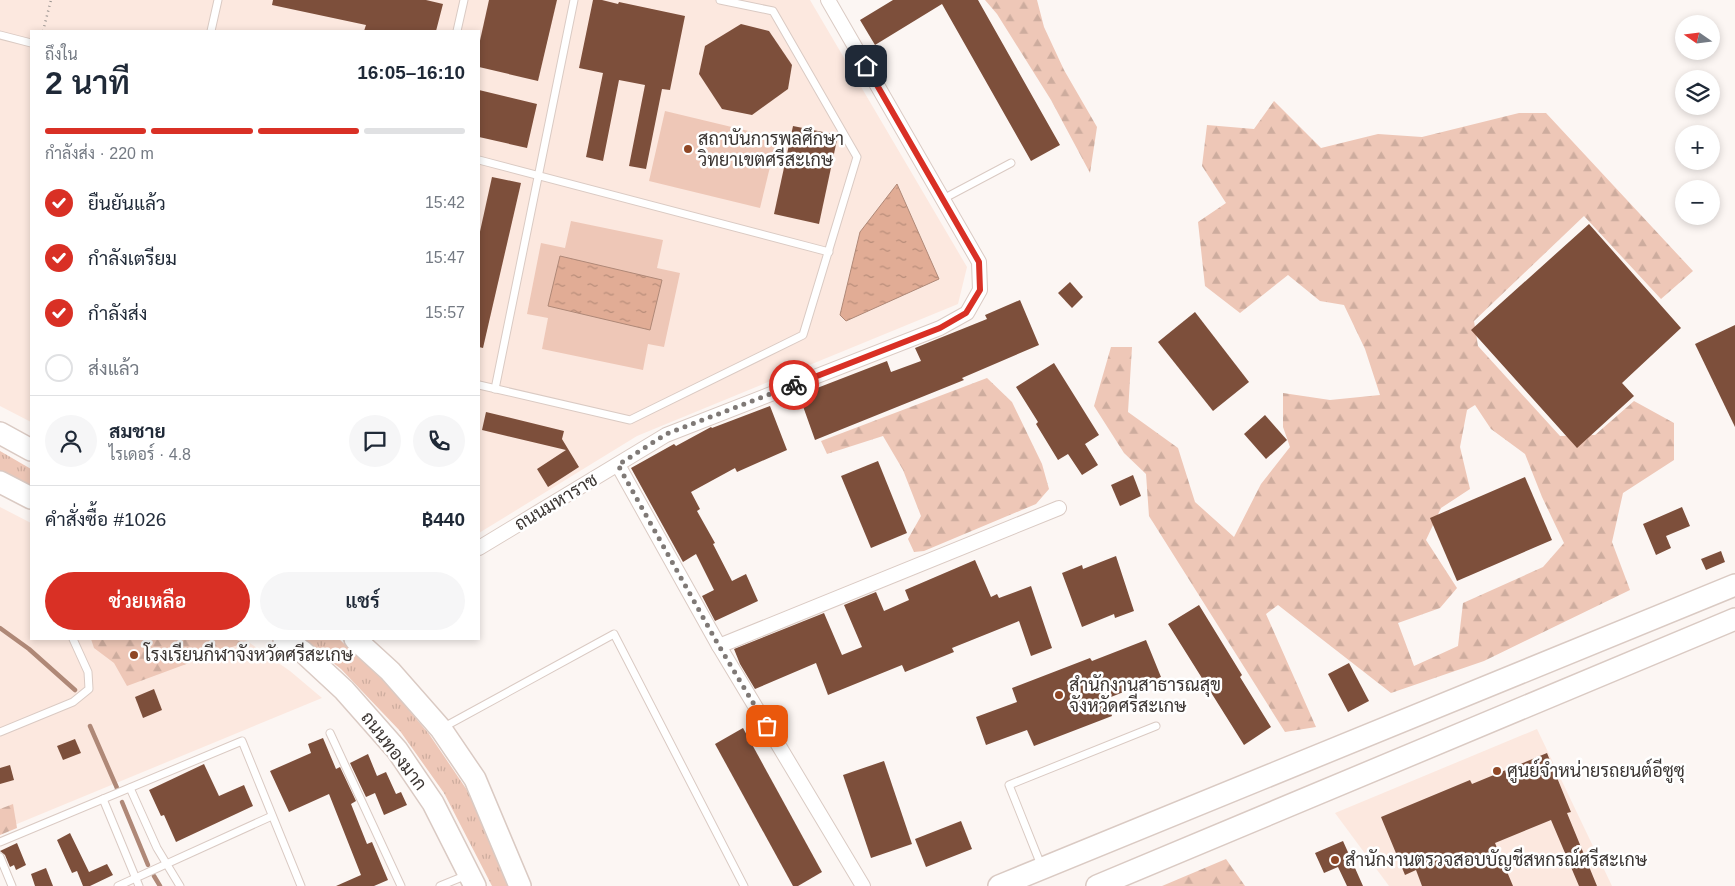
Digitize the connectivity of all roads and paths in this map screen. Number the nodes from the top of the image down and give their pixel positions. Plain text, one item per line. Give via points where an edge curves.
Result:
1 (51, 0) edge
2 (218, 0) edge
3 (464, 0) edge
4 (574, 0) edge
5 (720, 0) edge
6 (828, 0) edge
7 (43, 30) edge
8 (211, 30) edge
9 (458, 30) edge
10 (0, 35) edge
11 (30, 43) edge
12 (480, 160) edge
13 (1011, 163) dead end
14 (540, 176) junction
15 (943, 199) junction
16 (829, 252) junction
17 (480, 385) edge
18 (495, 389) junction
19 (0, 433) edge
20 (30, 449) edge
21 (618, 465) junction
22 (0, 482) edge
23 (30, 497) edge
24 (1059, 508) dead end
25 (480, 547) edge
26 (1735, 585) edge
27 (1735, 619) edge
28 (73, 640) edge
29 (285, 640) edge
30 (356, 640) edge
31 (719, 646) junction
32 (1156, 726) dead end
33 (441, 729) junction
34 (0, 732) edge
35 (330, 733) dead end
36 (130, 788) junction
37 (103, 800) junction
38 (272, 816) junction
39 (0, 842) edge
40 (0, 857) edge
41 (165, 864) junction
42 (1043, 868) junction
43 (472, 880) edge
44 (138, 883) edge
45 (12, 886) edge
46 (118, 886) edge
47 (180, 886) edge
48 (301, 886) edge
49 (401, 886) edge
50 (440, 886) edge
51 (520, 886) edge
52 (744, 886) edge
53 (863, 886) edge
54 (999, 886) edge
55 (1097, 886) edge

1 - 7 path
2 - 8 lane
3 - 9 lane
4 - 14 lane
5 - 16 lane via 773,11 857,157
6 - 15 street, ถนนมหาราช
10 - 11 lane
12 - 14 lane
13 - 15 lane
14 - 16 lane
14 - 18 lane
15 - 21 street, ถนนมหาราช via 979,262 980,290 966,313 940,328 666,434
16 - 18 lane via 803,336 630,420
17 - 18 lane
19 - 20 main road
21 - 25 street, ถนนมหาราช
21 - 31 street
22 - 23 main road
24 - 31 street
26 - 42 main road
27 - 55 main road
28 - 34 lane via 88,672 89,689 73,702
29 - 43 main road, ถนนทองมาก via 344,690 397,750 433,803
30 - 33 main road via 390,671
31 - 53 street
32 - 42 lane via 1009,785
33 - 51 main road via 475,779
33 - 52 lane via 614,634
35 - 49 lane
36 - 37 lane
36 - 38 lane via 242,741
36 - 41 lane
37 - 39 lane
37 - 44 lane
38 - 41 lane
38 - 48 lane
40 - 45 lane
41 - 44 lane
41 - 47 lane
42 - 54 main road
43 - 50 lane
44 - 46 lane

